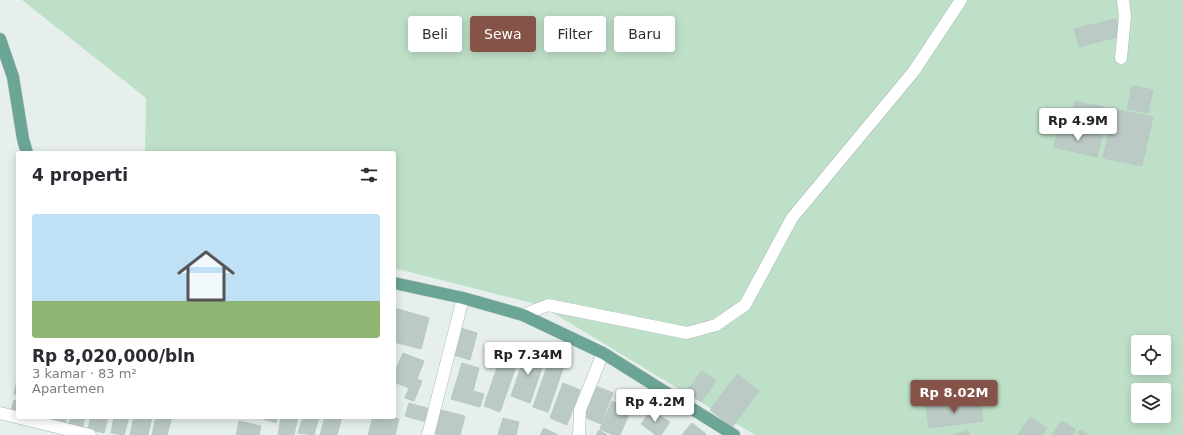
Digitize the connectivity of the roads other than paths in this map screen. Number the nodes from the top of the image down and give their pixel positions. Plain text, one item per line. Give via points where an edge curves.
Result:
1 (961, 0) edge
2 (1123, 0) edge
3 (0, 39) edge
4 (1121, 58) dead end
5 (27, 151) edge
6 (396, 283) edge
7 (463, 298) junction
8 (523, 315) junction
9 (603, 353) junction
10 (0, 413) edge
11 (16, 417) edge
12 (25, 419) edge
13 (90, 435) edge
14 (428, 435) edge
15 (579, 435) edge
16 (734, 435) edge

1 - 8 street via 914,71 792,218 745,305 716,325 687,333 548,305
2 - 4 street via 1125,16
3 - 5 main road via 13,78
6 - 7 main road
7 - 8 main road
7 - 14 street
8 - 9 main road
9 - 15 street via 580,410
9 - 16 main road
10 - 11 street
12 - 13 street

